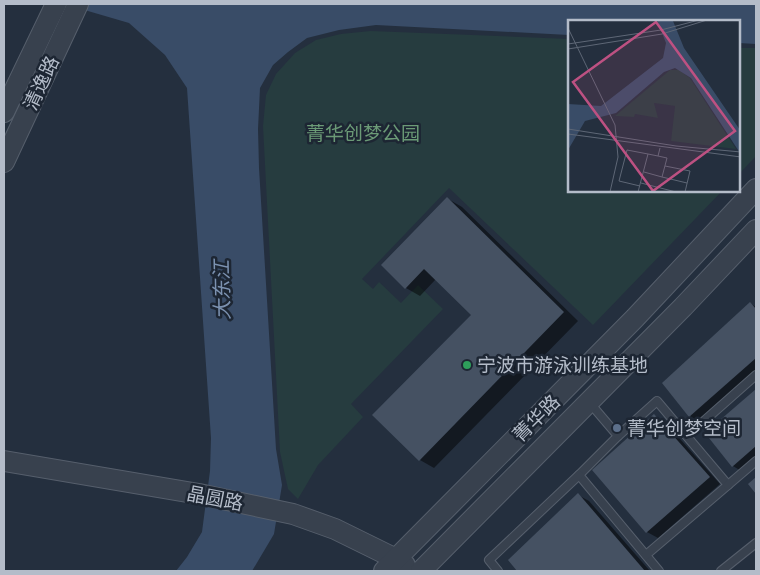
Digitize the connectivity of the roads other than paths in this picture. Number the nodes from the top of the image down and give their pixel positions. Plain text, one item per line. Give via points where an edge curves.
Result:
1 (56, 4) edge
2 (76, 9) edge
3 (4, 112) edge
4 (4, 162) edge
5 (756, 189) edge
6 (756, 230) edge
7 (756, 375) edge
8 (589, 402) junction
9 (618, 436) junction
10 (687, 436) junction
11 (4, 461) edge
12 (756, 461) edge
13 (579, 475) junction
14 (728, 485) junction
15 (756, 543) edge
16 (646, 556) junction
17 (390, 565) edge
18 (414, 571) edge
19 (420, 571) edge
20 (498, 571) edge
21 (659, 571) edge
22 (721, 571) edge

1 - 3 street, 清逸路
2 - 4 street, 清逸路
5 - 17 street, 菁华路 via 635,318
6 - 8 street, 菁华路
7 - 10 lane
8 - 9 lane
8 - 19 street, 菁华路
9 - 10 lane via 657,401
9 - 13 lane
10 - 14 lane
11 - 17 street, 晶圆路 via 199,494 292,514 335,529
12 - 14 lane
13 - 16 lane
13 - 20 lane via 489,560
14 - 16 lane
15 - 22 lane
16 - 21 lane
17 - 18 street, 晶圆路

